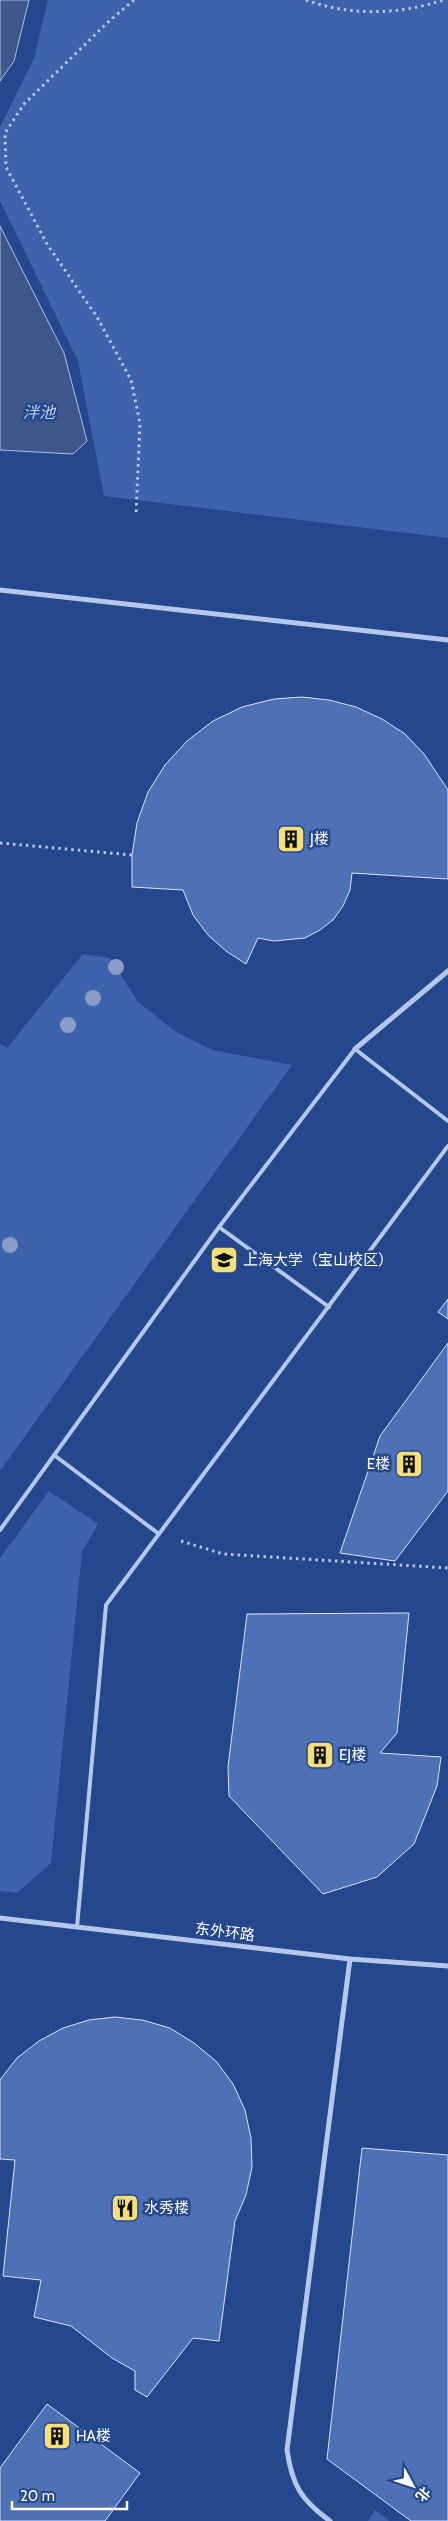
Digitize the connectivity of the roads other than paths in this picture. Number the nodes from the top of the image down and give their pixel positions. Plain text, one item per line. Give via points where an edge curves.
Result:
1 (0, 590) edge
2 (448, 640) edge
3 (448, 971) edge
4 (355, 1049) junction
5 (448, 1121) edge
6 (448, 1146) edge
7 (219, 1228) junction
8 (329, 1307) junction
9 (54, 1455) junction
10 (0, 1530) edge
11 (159, 1534) junction
12 (0, 1918) edge
13 (77, 1927) junction
14 (350, 1959) junction
15 (448, 1966) edge
16 (330, 2521) edge

1 - 2 street
3 - 4 street
4 - 5 lane
4 - 7 lane
6 - 8 lane
7 - 8 lane
7 - 9 lane
8 - 11 lane
9 - 10 lane
9 - 11 lane
11 - 13 lane via 106,1605
12 - 13 street, 东外环路
13 - 14 street, 东外环路
14 - 15 street, 东外环路
14 - 16 street via 287,2450 290,2474 300,2495

